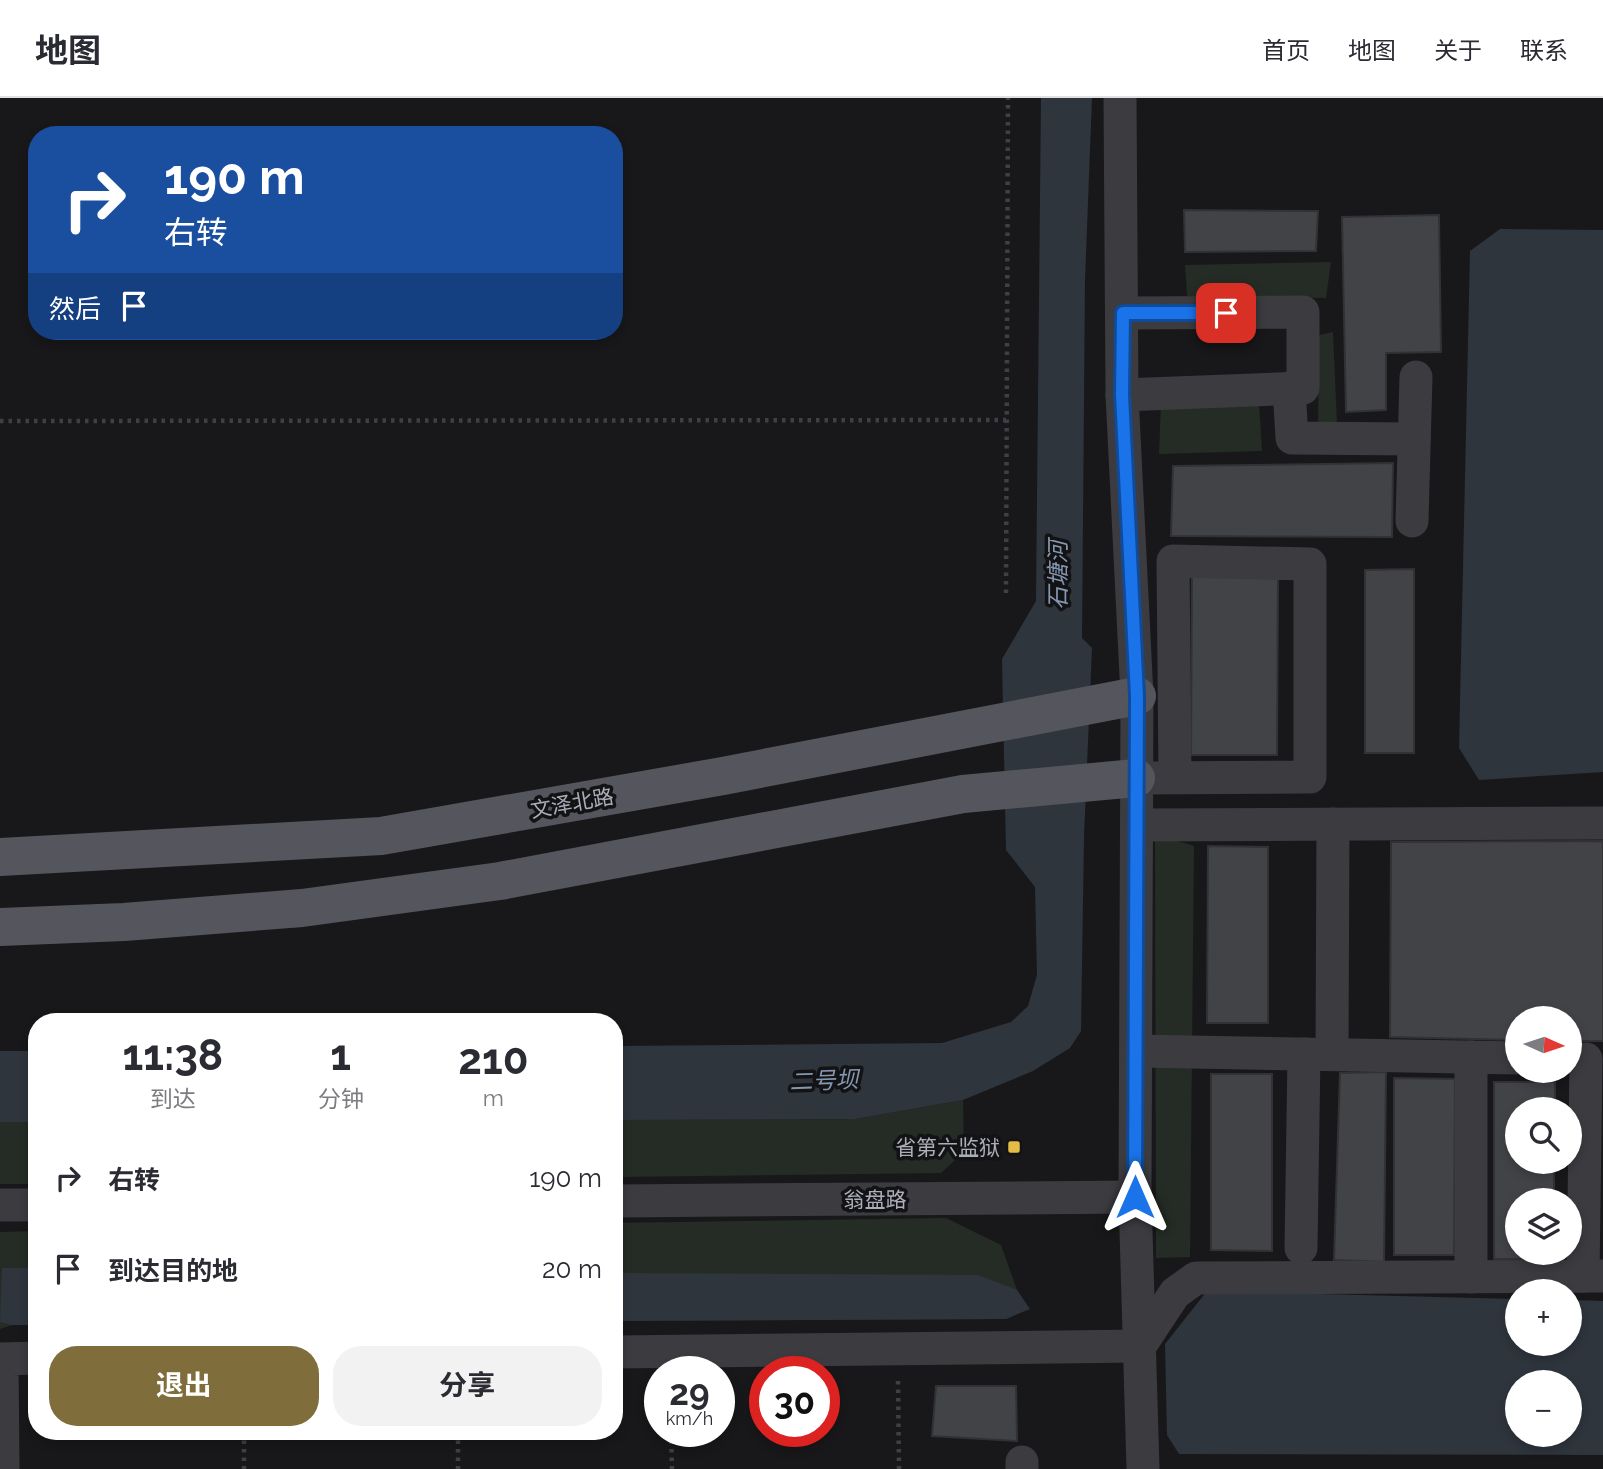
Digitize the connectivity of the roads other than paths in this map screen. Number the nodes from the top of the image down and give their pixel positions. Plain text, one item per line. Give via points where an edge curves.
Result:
1 (1120, 98) edge
2 (1123, 313) junction
3 (1416, 377) dead end
4 (1289, 388) junction
5 (1122, 395) junction
6 (1414, 439) junction
7 (1412, 522) dead end
8 (1137, 696) junction
9 (1136, 778) junction
10 (1175, 778) junction
11 (1603, 823) edge
12 (1333, 824) junction
13 (1136, 825) junction
14 (0, 857) edge
15 (0, 927) edge
16 (1136, 1051) junction
17 (1318, 1054) junction
18 (1471, 1057) junction
19 (1505, 1058) edge
20 (1586, 1059) edge
21 (1135, 1197) junction
22 (623, 1201) edge
23 (0, 1205) edge
24 (28, 1205) edge
25 (1301, 1248) dead end
26 (1593, 1276) edge
27 (1471, 1277) junction
28 (1140, 1346) junction
29 (623, 1352) edge
30 (28, 1358) edge
31 (3, 1469) edge
32 (1143, 1469) edge

1 - 2 street
2 - 4 street via 1303,313 1303,388
2 - 5 street
3 - 6 street
4 - 5 street
4 - 6 street via 1292,438
5 - 8 street
6 - 7 street
8 - 9 street
8 - 14 main road, 文泽北路 via 381,836
9 - 10 street
9 - 13 street
9 - 15 main road via 963,794 500,881 302,908
10 - 10 street via 1310,777 1310,564 1173,561
11 - 12 street
12 - 13 street
12 - 17 street
13 - 16 street
16 - 17 street
16 - 21 street
17 - 18 street
17 - 25 street
18 - 19 street
18 - 27 street
20 - 26 street
21 - 22 street, 翁盘路
21 - 28 street
23 - 24 street
26 - 27 street
27 - 28 street via 1196,1278 1175,1293
28 - 29 street
28 - 32 street
30 - 31 street via 2,1359

